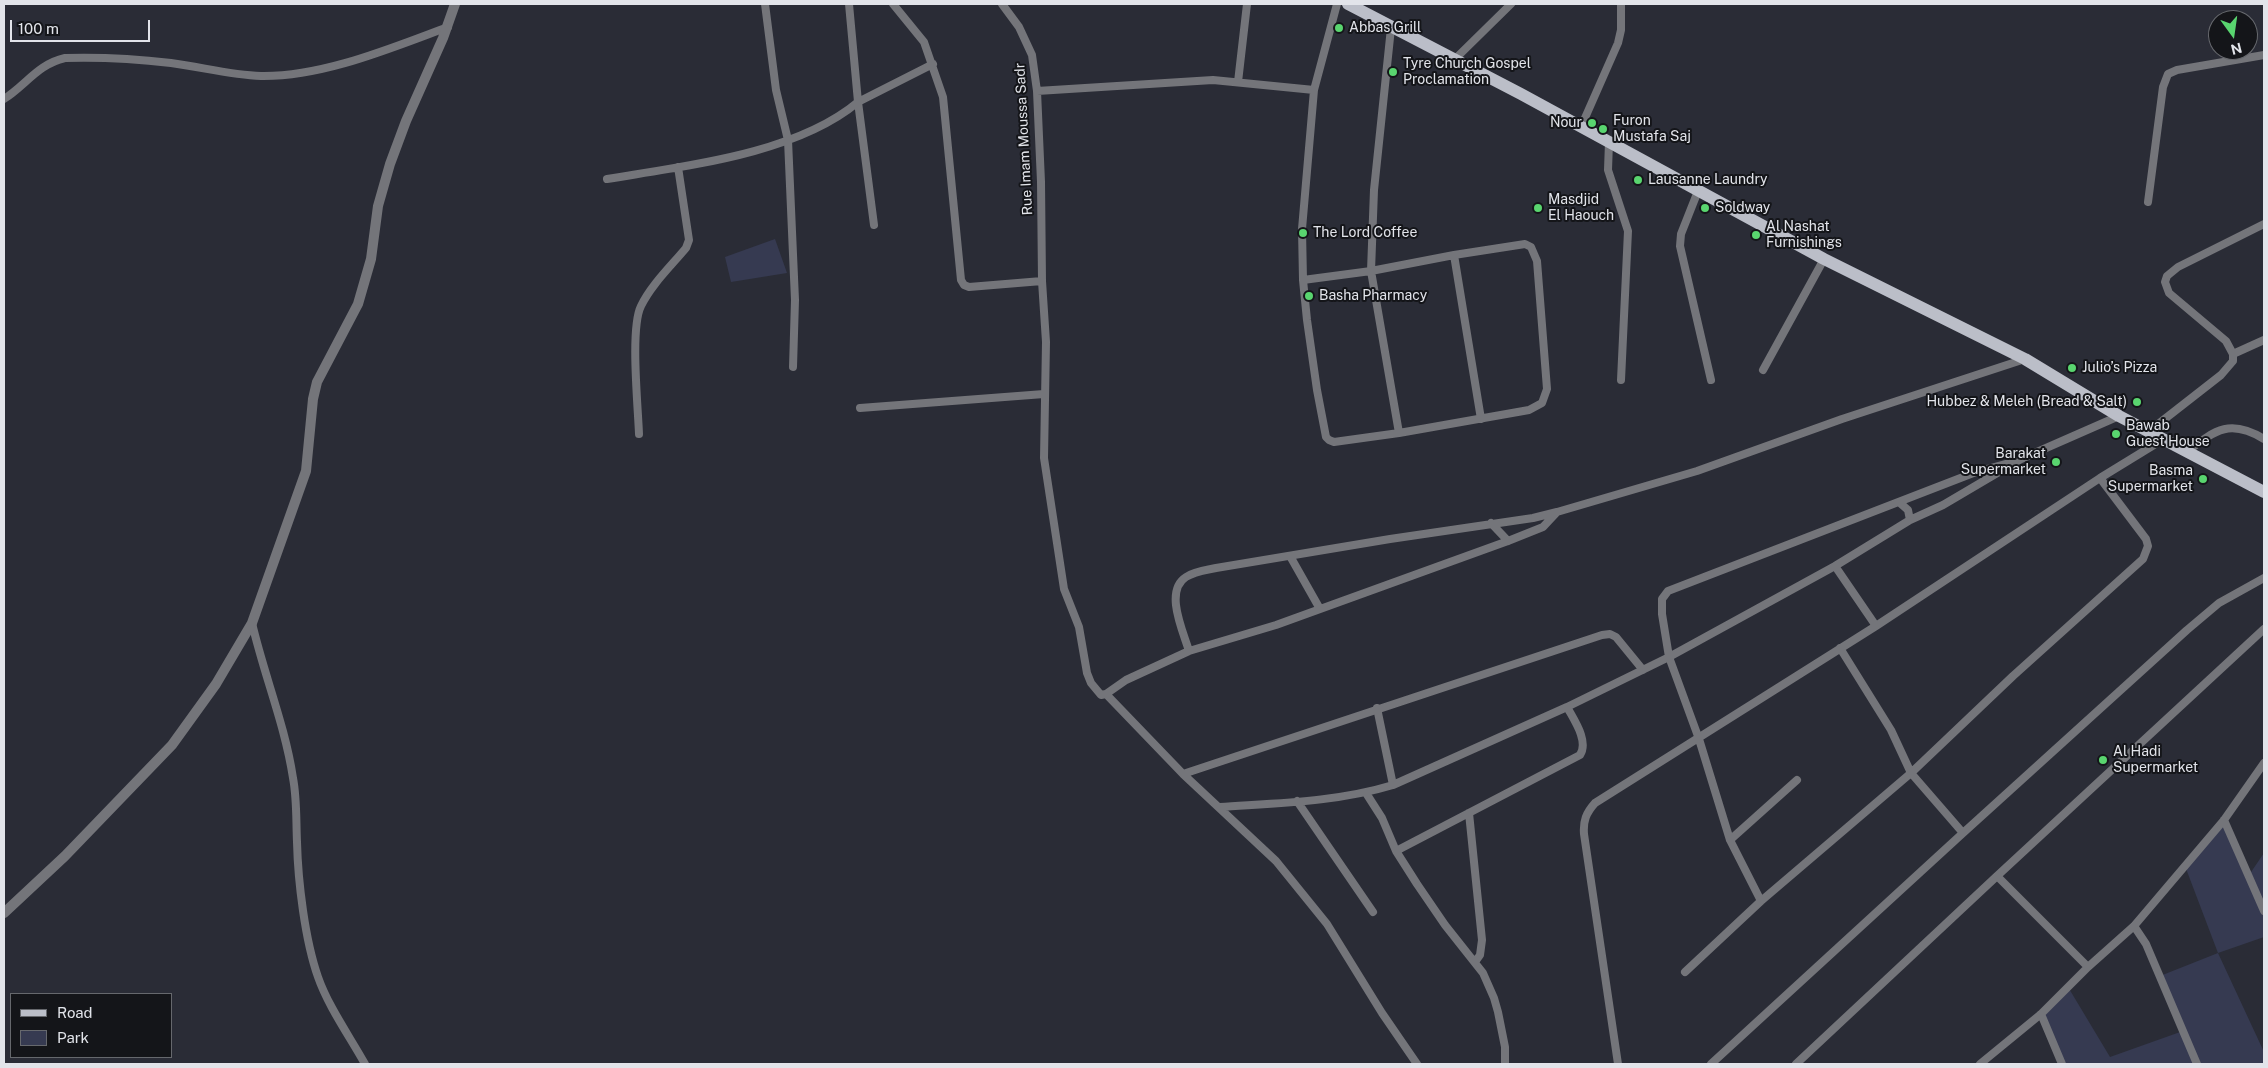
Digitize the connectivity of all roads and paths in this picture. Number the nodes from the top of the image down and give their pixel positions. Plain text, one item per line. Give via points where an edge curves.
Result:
1 (456, 4) edge
2 (765, 4) edge
3 (849, 4) edge
4 (893, 4) edge
5 (1002, 4) edge
6 (1247, 4) edge
7 (1337, 4) edge
8 (1348, 4) edge
9 (1511, 4) edge
10 (1621, 4) edge
11 (448, 27) junction
12 (1391, 28) junction
13 (2264, 55) edge
14 (1454, 60) junction
15 (933, 64) junction
16 (1238, 82) junction
17 (1314, 90) junction
18 (1037, 91) junction
19 (4, 99) edge
20 (858, 102) junction
21 (1581, 127) junction
22 (788, 140) junction
23 (1609, 142) junction
24 (678, 167) junction
25 (607, 179) dead end
26 (1698, 191) junction
27 (2148, 202) dead end
28 (2264, 224) edge
29 (874, 225) dead end
30 (1454, 255) junction
31 (1824, 259) junction
32 (1371, 271) junction
33 (1303, 280) junction
34 (1042, 281) junction
35 (2264, 340) edge
36 (2233, 354) junction
37 (2025, 359) junction
38 (793, 367) dead end
39 (1763, 370) dead end
40 (1621, 380) dead end
41 (1711, 380) dead end
42 (1044, 394) junction
43 (860, 408) dead end
44 (2119, 416) junction
45 (1481, 420) junction
46 (2148, 432) junction
47 (1399, 433) junction
48 (639, 434) dead end
49 (2264, 439) edge
50 (2162, 440) junction
51 (2188, 451) junction
52 (2021, 460) junction
53 (2100, 478) junction
54 (2264, 492) edge
55 (1900, 503) junction
56 (1557, 512) junction
57 (1910, 520) junction
58 (1491, 523) junction
59 (1508, 541) junction
60 (1290, 556) junction
61 (1834, 566) junction
62 (2264, 578) edge
63 (1320, 609) junction
64 (252, 623) junction
65 (1876, 626) junction
66 (2264, 629) edge
67 (1840, 648) junction
68 (1189, 650) junction
69 (1669, 656) junction
70 (1643, 670) junction
71 (1106, 694) junction
72 (1567, 707) junction
73 (1377, 708) junction
74 (1699, 740) junction
75 (2264, 763) edge
76 (1911, 773) junction
77 (1183, 774) junction
78 (1797, 780) dead end
79 (1393, 786) junction
80 (1366, 793) junction
81 (1297, 801) junction
82 (1220, 807) junction
83 (1469, 813) junction
84 (2224, 820) junction
85 (1963, 833) junction
86 (1730, 840) junction
87 (1396, 851) junction
88 (1997, 876) junction
89 (1761, 901) junction
90 (2264, 911) edge
91 (1373, 912) dead end
92 (4, 913) edge
93 (2134, 926) junction
94 (1475, 962) junction
95 (2088, 967) junction
96 (1685, 972) dead end
97 (2041, 1014) junction
98 (365, 1064) edge
99 (1417, 1064) edge
100 (1505, 1064) edge
101 (1618, 1064) edge
102 (1711, 1064) edge
103 (1796, 1064) edge
104 (1980, 1064) edge
105 (2062, 1064) edge
106 (2197, 1064) edge

1 - 11 street
2 - 22 street via 776,90
3 - 20 street
4 - 15 street via 924,42
5 - 18 street, Rue Imam Moussa Sadr via 1019,27 1032,55
6 - 16 street
7 - 17 street
8 - 12 main road
9 - 14 street
10 - 21 street via 1622,30 1618,43
11 - 19 street via 342,63 263,76 230,74 172,63 65,58 36,71
11 - 64 street via 390,164 378,206 372,258 358,304 317,382 306,471
12 - 14 main road
12 - 32 street via 1374,190
13 - 27 street via 2168,74 2163,87
14 - 21 main road
15 - 20 street
15 - 34 street via 943,97 961,280 969,287
16 - 17 street
16 - 18 street via 1186,80
17 - 33 street via 1302,229
18 - 34 street, Rue Imam Moussa Sadr
20 - 22 street via 837,118
20 - 29 street
21 - 23 main road
22 - 24 street via 744,154
22 - 38 street via 795,300
23 - 26 main road
23 - 40 street via 1608,170 1628,232
24 - 25 street
24 - 48 street via 689,240 642,305 637,319
26 - 31 main road
26 - 41 street via 1681,234 1680,246
28 - 36 street via 2178,267 2165,282 2169,293 2226,341
30 - 32 street
30 - 45 street
30 - 45 street via 1525,244 1531,247 1537,261 1546,397 1537,408
31 - 37 main road
31 - 39 street
32 - 33 street
32 - 47 street
33 - 47 street via 1326,437 1334,442
34 - 42 street, Rue Imam Moussa Sadr via 1046,342
35 - 36 street
36 - 46 street via 2233,361 2221,375
37 - 44 main road
37 - 56 street via 1697,471
42 - 43 street
42 - 71 street, Rue Imam Moussa Sadr via 1044,458 1064,589 1079,627 1090,683 1100,695
44 - 46 main road
44 - 52 street
45 - 47 street
46 - 50 main road
49 - 51 street via 2242,429 2228,428 2209,435
50 - 51 main road
50 - 53 street
51 - 54 main road
52 - 55 street via 1976,472
52 - 57 street
53 - 65 street
53 - 76 street via 2146,539 2148,546 2144,559
55 - 57 street via 1908,510
55 - 69 street via 1668,591 1662,599 1662,614
56 - 58 street
56 - 59 street via 1543,527
57 - 61 street
58 - 59 street
58 - 60 street
59 - 63 street
60 - 63 street
60 - 68 street via 1216,568 1184,578 1179,584 1176,600
61 - 65 street
61 - 69 street
62 - 85 street via 2219,604 2187,630
63 - 68 street
64 - 92 street via 216,684 172,745 65,856
64 - 98 street via 293,776 302,899 313,962 330,1004
65 - 67 street
66 - 88 street
67 - 74 street
67 - 76 street via 1891,730
68 - 71 street via 1126,680
69 - 70 street
69 - 74 street
70 - 72 street
70 - 73 street via 1616,637 1602,635
71 - 77 street
72 - 79 street
72 - 83 street via 1584,742 1580,755
73 - 77 street
73 - 79 street
74 - 86 street
74 - 101 street via 1596,804 1585,817 1587,861
75 - 84 street
76 - 85 street
76 - 89 street
77 - 82 street
78 - 86 street
79 - 80 street
80 - 81 street
80 - 87 street via 1382,818
81 - 82 street
81 - 91 street
82 - 99 street via 1276,860 1327,924
83 - 87 street
83 - 94 street via 1482,940 1480,955
84 - 90 street
84 - 93 street
85 - 102 street
86 - 89 street
87 - 94 street via 1445,925
88 - 95 street
88 - 103 street
89 - 96 street
93 - 95 street
93 - 106 street via 2146,944
94 - 100 street via 1494,998 1505,1047
95 - 97 street
97 - 104 street
97 - 105 street

